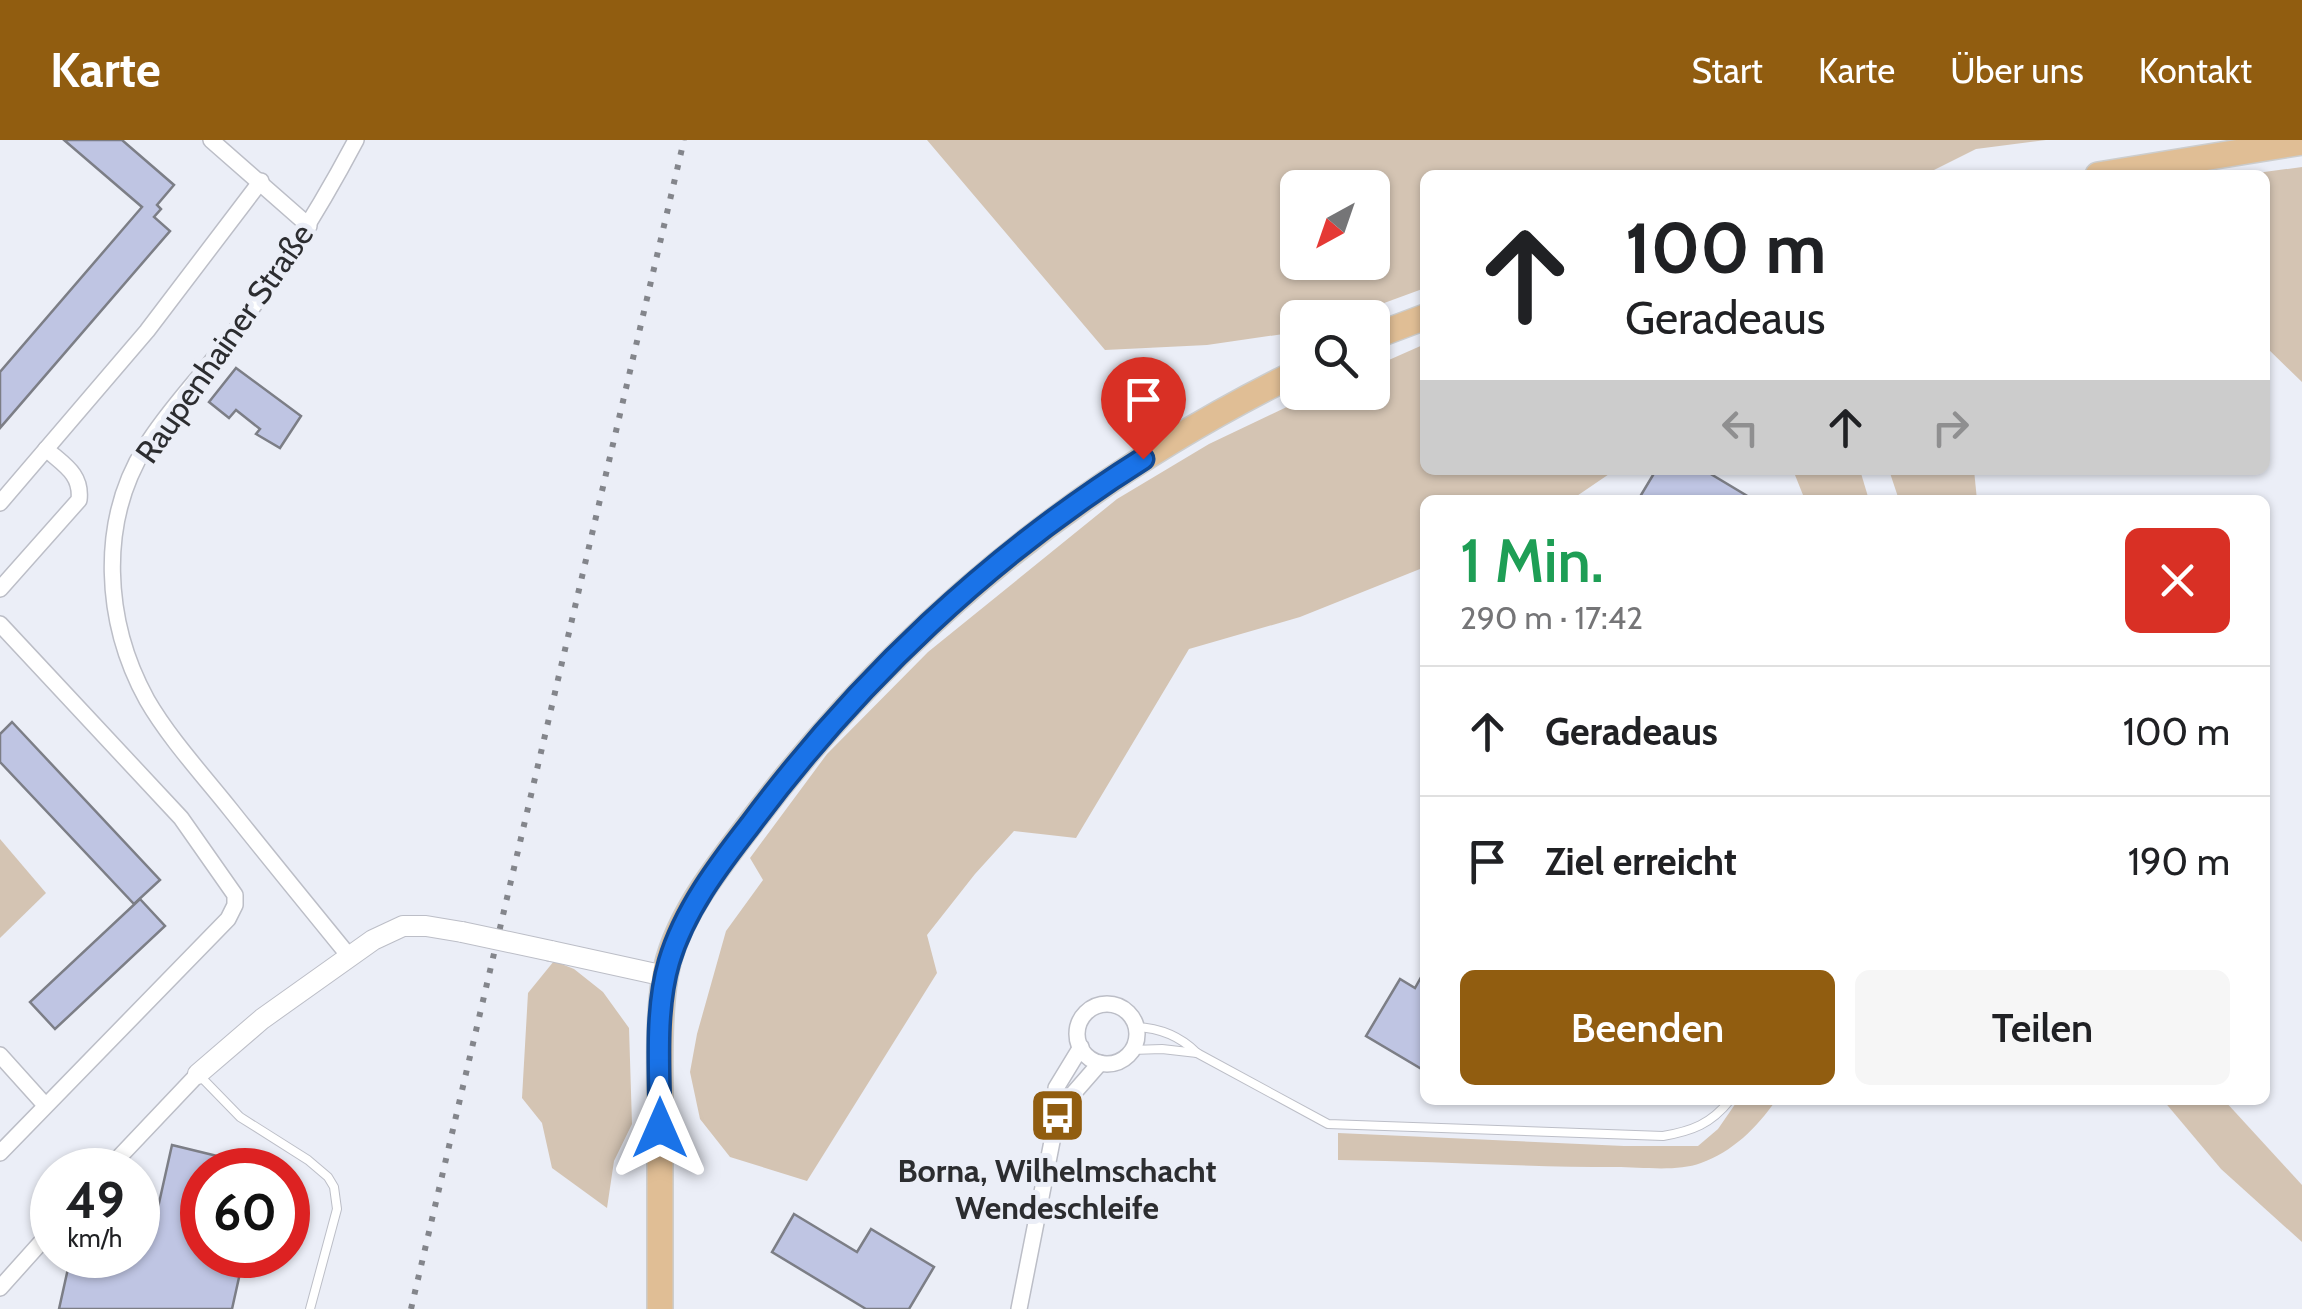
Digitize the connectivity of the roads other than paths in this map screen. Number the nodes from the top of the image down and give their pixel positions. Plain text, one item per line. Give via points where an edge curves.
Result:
1 (211, 140) edge
2 (356, 140) edge
3 (2302, 142) edge
4 (2129, 170) edge
5 (261, 181) junction
6 (309, 226) junction
7 (1420, 319) edge
8 (1390, 330) edge
9 (1280, 381) edge
10 (46, 450) junction
11 (0, 503) edge
12 (0, 589) edge
13 (0, 624) edge
14 (350, 956) junction
15 (666, 976) junction
16 (1136, 1028) junction
17 (1081, 1047) junction
18 (1132, 1050) junction
19 (1197, 1053) junction
20 (0, 1055) edge
21 (1100, 1063) junction
22 (198, 1074) junction
23 (45, 1105) junction
24 (1725, 1105) edge
25 (1058, 1112) junction
26 (128, 1148) edge
27 (0, 1153) edge
28 (30, 1255) edge
29 (0, 1288) edge
30 (310, 1309) edge
31 (660, 1309) edge
32 (1019, 1309) edge

1 - 5 street
2 - 6 street, Raupenhainer Straße
3 - 4 main road
5 - 6 street
5 - 10 street, Raupenhainer Straße
6 - 14 street, Raupenhainer Straße via 146,445 125,486 112,574 126,652 148,701
7 - 8 main road
9 - 15 main road via 1076,501 912,640 809,747 732,848 683,923
10 - 11 street, Raupenhainer Straße
10 - 12 street via 76,476 79,500
13 - 23 street via 180,818 232,886 235,905
14 - 15 street, bridge via 403,926 426,926
14 - 22 street
15 - 31 main road
16 - 17 street via 1118,1006 1097,1006 1080,1023
16 - 18 street
16 - 19 lane via 1165,1032
17 - 21 street
17 - 25 street via 1056,1088
18 - 19 lane
18 - 21 street via 1116,1062
19 - 24 lane via 1328,1124 1663,1136 1706,1124
20 - 23 street
21 - 25 street
22 - 26 street
22 - 30 lane via 240,1117 328,1176 334,1187 337,1209
23 - 27 street
25 - 32 street
28 - 29 street

